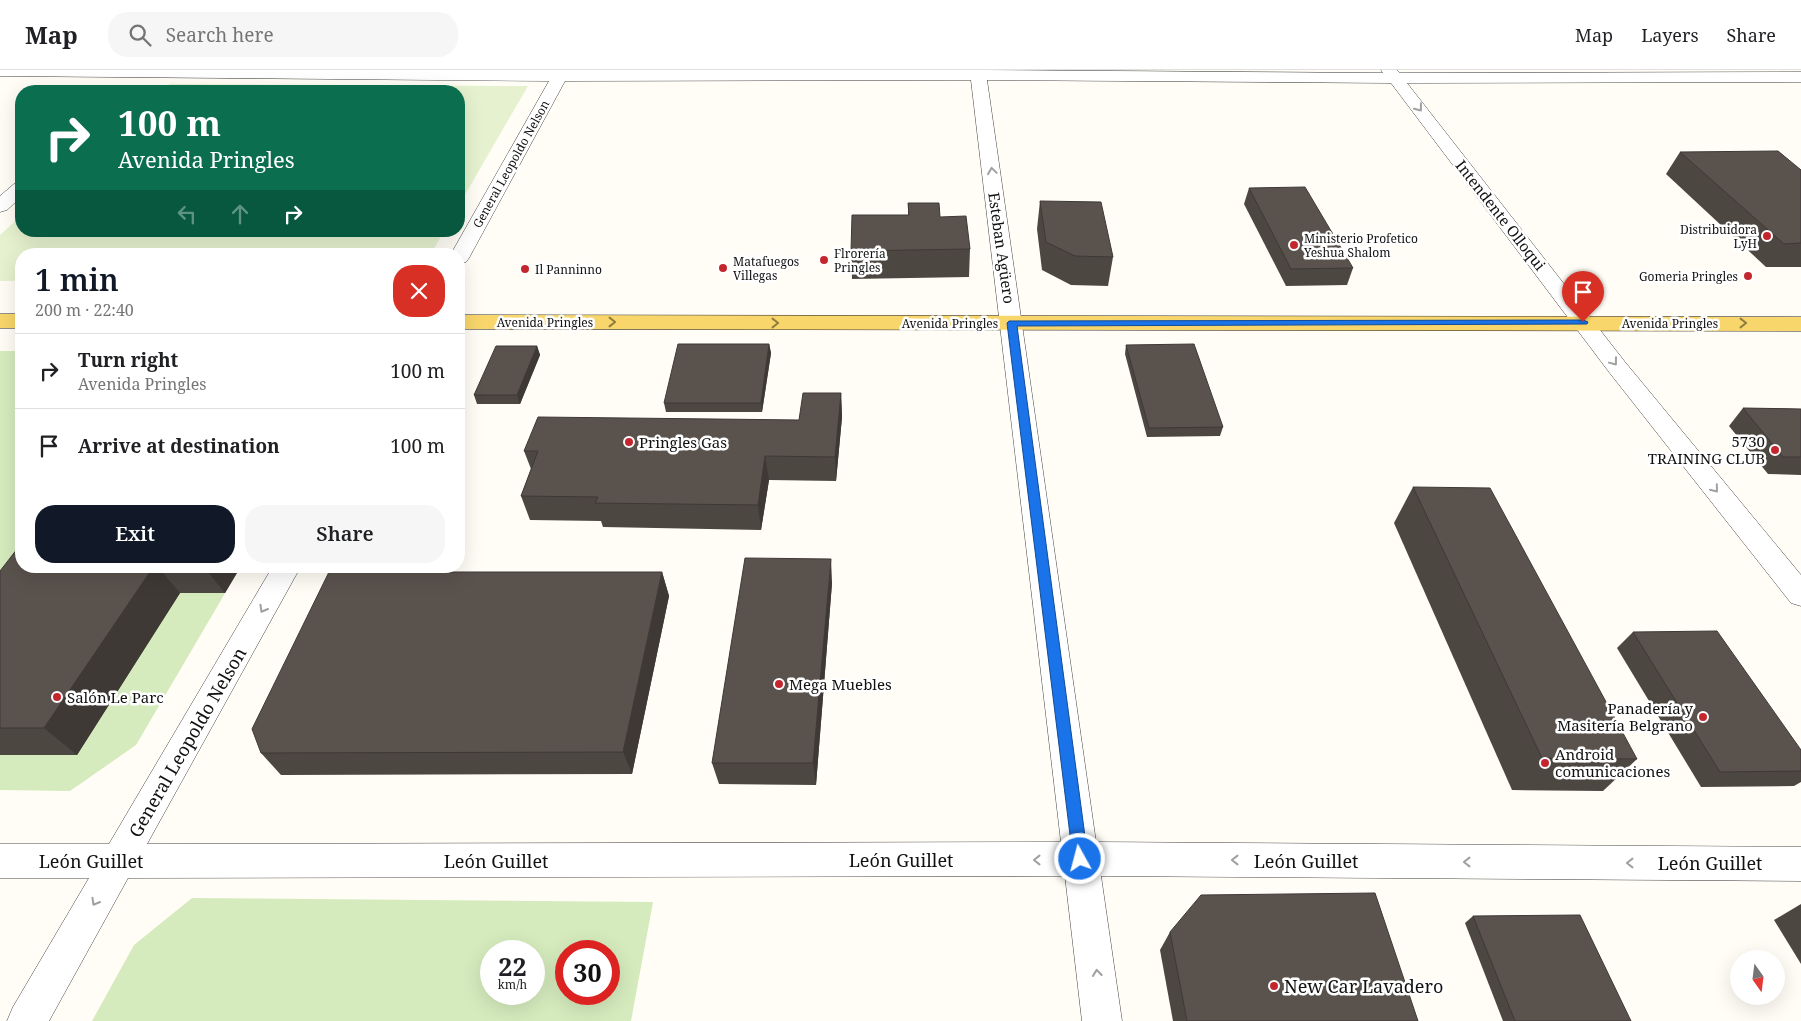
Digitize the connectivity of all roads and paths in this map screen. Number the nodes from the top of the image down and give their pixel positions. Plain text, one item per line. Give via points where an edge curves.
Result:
1 (0, 71) edge
2 (161, 71) edge
3 (979, 72) edge
4 (561, 73) edge
5 (1391, 74) edge
6 (1801, 77) edge
7 (143, 85) edge
8 (15, 193) edge
9 (0, 206) edge
10 (465, 248) edge
11 (0, 321) edge
12 (15, 321) edge
13 (465, 322) edge
14 (1583, 322) junction
15 (1012, 323) junction
16 (1801, 324) edge
17 (283, 573) edge
18 (1801, 595) edge
19 (1080, 859) junction
20 (0, 861) edge
21 (118, 862) junction
22 (1801, 864) edge
23 (27, 1021) edge
24 (1102, 1021) edge

1 - 2 street
2 - 4 street
2 - 7 street
3 - 4 street
3 - 5 street
15 -> 3 street, Esteban Agüero
4 - 10 street, General Leopoldo Nelson
5 - 6 street
5 -> 14 street, Intendente Olloqui
8 - 9 street
11 - 12 main road
13 -> 15 main road, Avenida Pringles
14 - 15 main road, Avenida Pringles
14 -> 16 main road, Avenida Pringles
14 -> 18 street, Intendente Olloqui
15 - 19 street, Esteban Agüero
17 -> 21 street, General Leopoldo Nelson
19 -> 21 street, León Guillet
22 -> 19 street, León Guillet
24 -> 19 street, Esteban Agüero
20 - 21 street, León Guillet
21 -> 23 street, General Leopoldo Nelson

